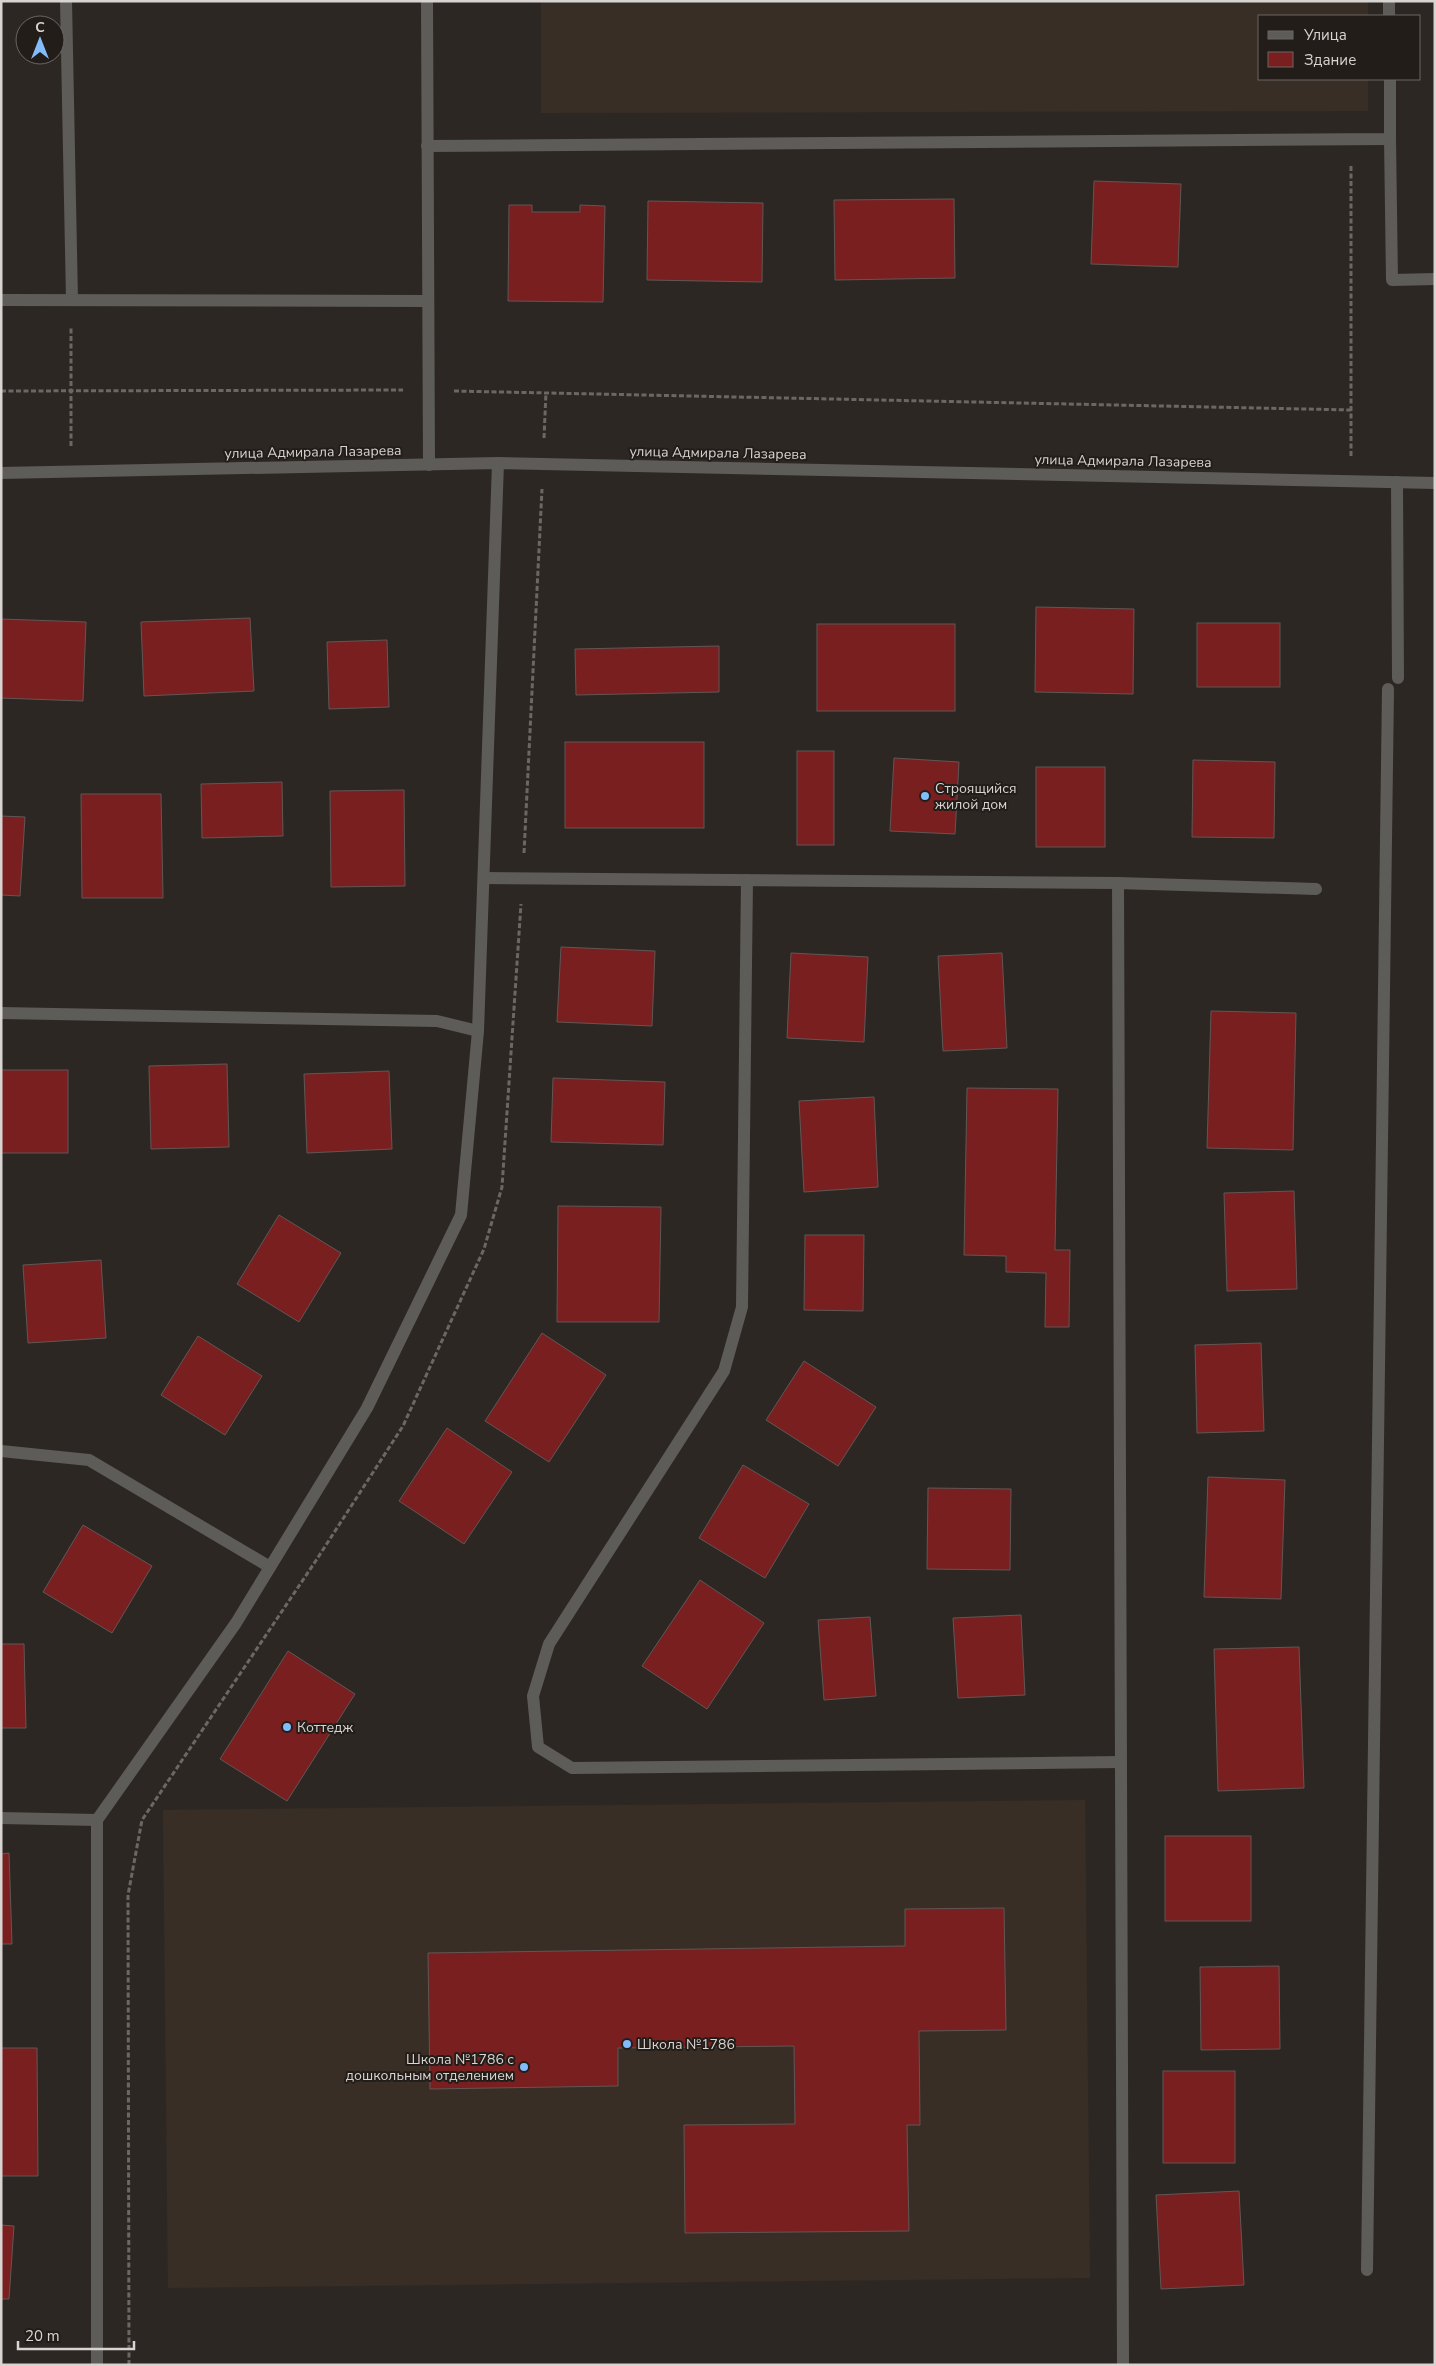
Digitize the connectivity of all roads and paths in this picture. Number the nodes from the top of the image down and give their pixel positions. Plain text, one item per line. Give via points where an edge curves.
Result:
1 (66, 1) edge
2 (427, 1) edge
3 (1389, 1) edge
4 (1389, 15) edge
5 (1390, 80) edge
6 (1352, 139) junction
7 (1390, 139) junction
8 (427, 146) junction
9 (1435, 279) edge
10 (1, 300) edge
11 (72, 300) junction
12 (428, 302) junction
13 (70, 390) junction
14 (428, 390) junction
15 (1, 391) edge
16 (1351, 410) junction
17 (1351, 460) dead end
18 (498, 463) junction
19 (429, 465) junction
20 (72, 472) junction
21 (1, 473) edge
22 (1397, 482) junction
23 (1435, 483) edge
24 (1398, 678) dead end
25 (1388, 689) dead end
26 (484, 878) junction
27 (747, 880) junction
28 (1118, 883) junction
29 (1316, 889) dead end
30 (1, 1013) edge
31 (478, 1031) junction
32 (1, 1451) edge
33 (270, 1567) junction
34 (1121, 1762) junction
35 (1, 1818) edge
36 (97, 1820) junction
37 (1367, 2270) dead end
38 (97, 2365) edge
39 (1123, 2365) edge

1 - 11 street
2 - 8 street
3 - 4 street
5 - 7 street
6 - 7 street
6 - 8 street
6 - 16 path
7 - 9 street via 1392,280
8 - 12 street
10 - 11 street
11 - 12 street
11 - 13 path
12 - 14 street
13 - 14 path
13 - 15 path
13 - 20 path
14 - 16 path
14 - 19 street
16 - 17 path
18 - 19 street, улица Адмирала Лазарева
18 - 22 street, улица Адмирала Лазарева
18 - 26 street
19 - 20 street, улица Адмирала Лазарева
20 - 21 street, улица Адмирала Лазарева
22 - 23 street, улица Адмирала Лазарева
22 - 24 street
25 - 37 street
26 - 27 street
26 - 31 street
27 - 28 street
27 - 34 street via 742,1307 724,1371 549,1644 533,1696 538,1747 572,1768
28 - 29 street
28 - 34 street
30 - 31 street via 437,1021
31 - 33 street via 461,1214 368,1408
32 - 33 street via 89,1460
33 - 36 street via 236,1623
34 - 39 street
35 - 36 street
36 - 38 street

